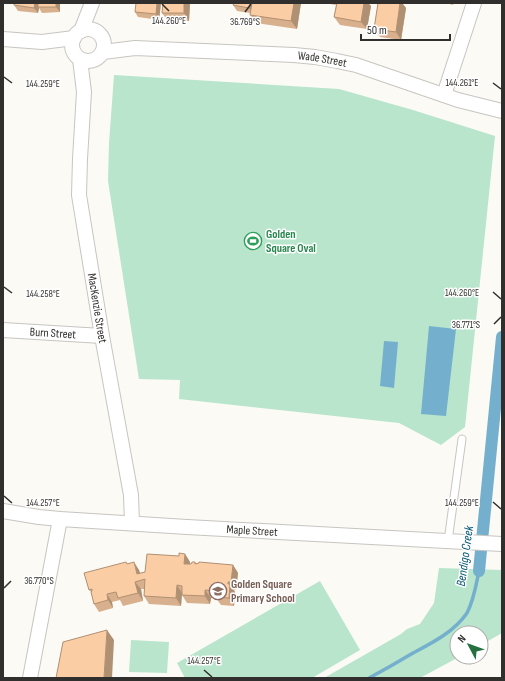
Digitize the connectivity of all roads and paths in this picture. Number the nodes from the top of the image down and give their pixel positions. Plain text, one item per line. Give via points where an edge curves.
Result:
1 (92, 3) edge
2 (474, 3) edge
3 (100, 34) junction
4 (3, 39) edge
5 (135, 48) junction
6 (84, 49) junction
7 (444, 95) junction
8 (502, 111) edge
9 (3, 330) edge
10 (102, 336) junction
11 (462, 439) dead end
12 (3, 511) edge
13 (60, 519) junction
14 (132, 523) junction
15 (448, 541) junction
16 (501, 544) edge
17 (30, 678) edge

1 - 3 street, MacKenzie Street
1 - 6 street, MacKenzie Street
2 - 7 street
3 - 5 street, Wade Street
3 - 6 street, MacKenzie Street via 104,42
3 - 6 street, Wade Street via 86,29
4 - 6 street, Wade Street
5 - 6 street, Wade Street
5 - 7 street, Wade Street via 315,57 356,65
6 - 10 street, MacKenzie Street via 80,195
7 - 8 street, Wade Street
9 - 10 street, Burn Street
10 - 14 street, MacKenzie Street via 131,495
11 - 15 lane
12 - 13 street, Maple Street
13 - 14 street, Maple Street
13 - 17 street
14 - 15 street, Maple Street
15 - 16 street, Maple Street

